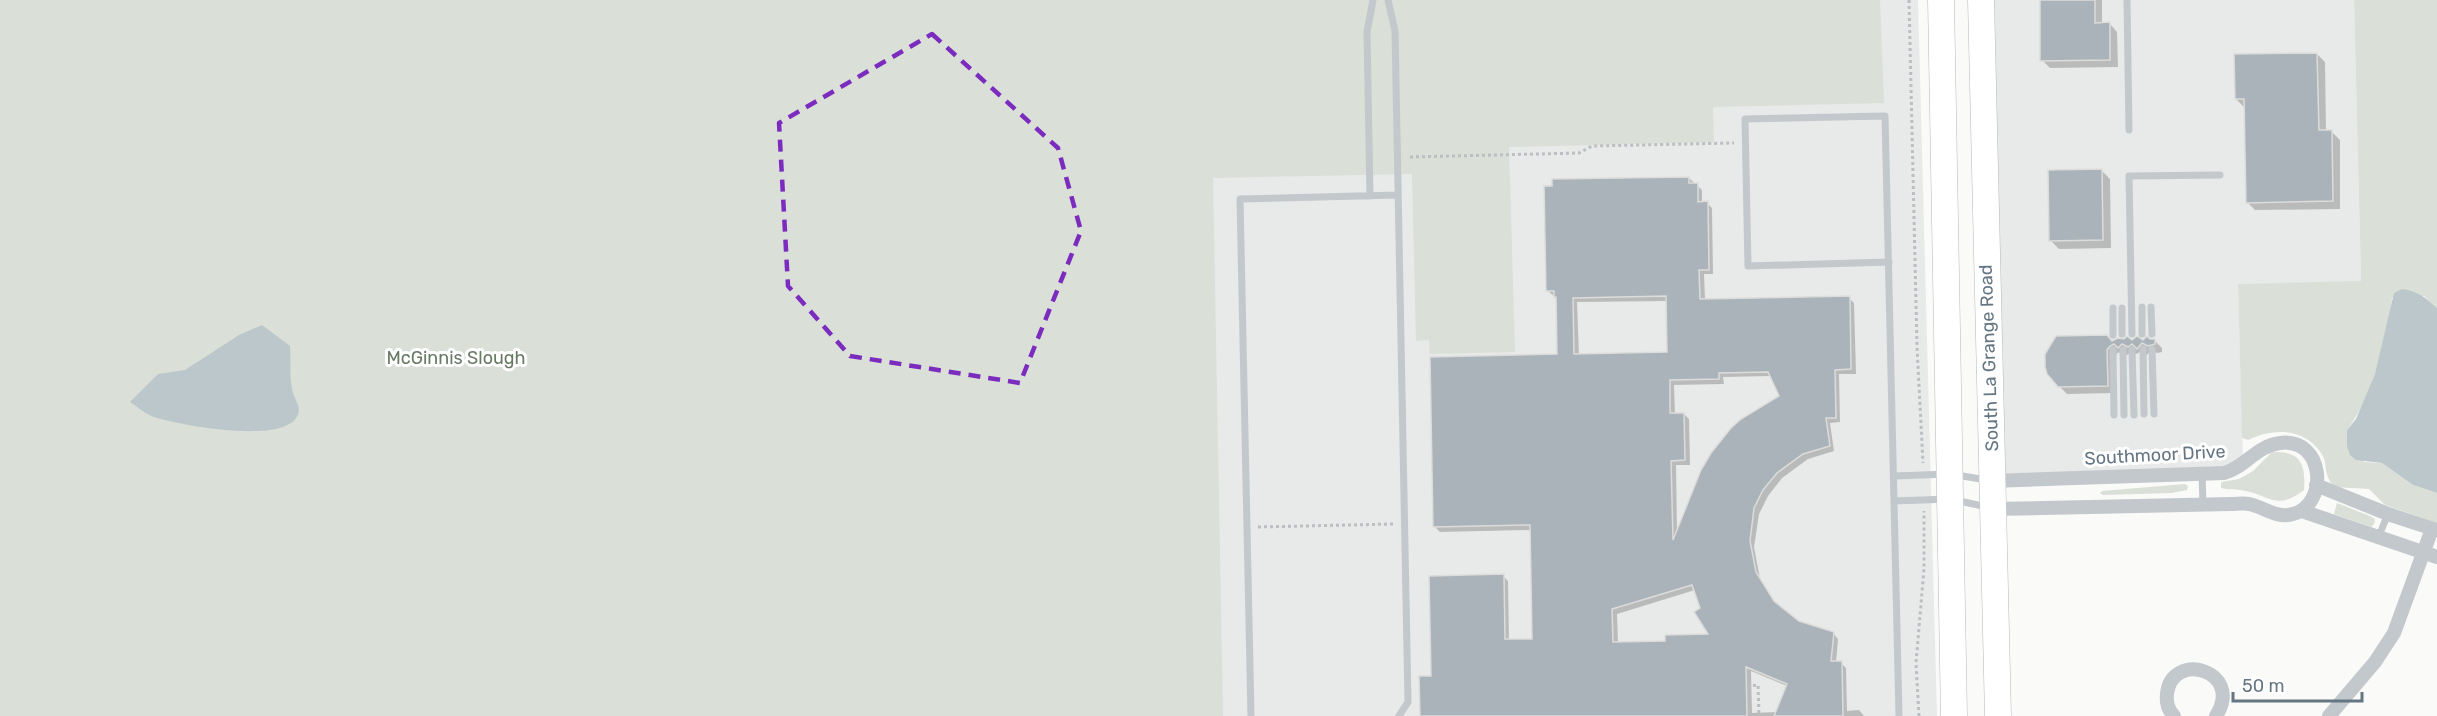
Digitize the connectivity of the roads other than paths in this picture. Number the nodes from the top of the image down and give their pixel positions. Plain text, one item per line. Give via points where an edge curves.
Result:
1 (1373, 0) edge
2 (1388, 0) edge
3 (1941, 0) edge
4 (1981, 0) edge
5 (2127, 0) edge
6 (2129, 130) dead end
7 (2220, 174) dead end
8 (1398, 195) junction
9 (1370, 196) junction
10 (1889, 262) junction
11 (2142, 307) dead end
12 (2151, 307) dead end
13 (2112, 308) dead end
14 (2122, 308) dead end
15 (2122, 334) dead end
16 (2132, 334) dead end
17 (2142, 334) dead end
18 (2152, 334) dead end
19 (2113, 335) dead end
20 (2142, 349) dead end
21 (2152, 349) dead end
22 (2113, 350) dead end
23 (2123, 350) dead end
24 (2132, 350) dead end
25 (2144, 414) dead end
26 (2154, 414) dead end
27 (2114, 415) dead end
28 (2124, 415) dead end
29 (2134, 415) dead end
30 (2202, 474) junction
31 (1894, 476) junction
32 (1992, 480) junction
33 (2316, 485) junction
34 (1950, 486) junction
35 (1894, 501) junction
36 (2203, 504) junction
37 (1993, 509) junction
38 (2302, 511) junction
39 (2388, 514) junction
40 (2434, 530) edge
41 (2378, 538) junction
42 (2422, 552) junction
43 (2437, 557) edge
44 (1251, 716) edge
45 (1399, 716) edge
46 (1899, 716) edge
47 (1954, 716) edge
48 (1998, 716) edge
49 (2174, 716) edge
50 (2217, 716) edge
51 (2329, 716) edge

1 - 9 lane via 1366,32
2 - 8 lane via 1395,31
3 - 34 highway
4 - 32 highway, South La Grange Road
5 - 6 lane
7 - 16 lane via 2129,176
8 - 9 lane
8 - 45 lane via 1408,702
9 - 44 lane via 1240,199
10 - 10 lane via 1749,266 1745,119 1885,116
10 - 31 lane
11 - 17 lane
12 - 18 lane
13 - 19 lane
14 - 15 lane
20 - 25 lane
21 - 26 lane
22 - 27 lane
23 - 28 lane
24 - 29 lane
30 - 32 street, Southmoor Drive
30 - 33 street, Southmoor Drive via 2234,470 2266,445 2282,442 2307,449 2314,458
30 - 36 lane
31 - 34 lane
31 - 35 lane
32 - 34 lane
32 - 37 highway, South La Grange Road
33 - 38 street
33 - 39 street
34 - 35 lane
34 - 37 lane
34 - 47 highway
35 - 46 lane
36 - 37 street
36 - 38 street via 2249,504 2284,515
37 - 48 highway, South La Grange Road
38 - 41 street
39 - 40 street
39 - 41 lane
40 - 42 street
41 - 42 street
42 - 43 street
42 - 51 street via 2404,612 2388,644
49 - 50 street via 2166,702 2168,688 2182,672 2194,669 2213,675 2220,684 2223,695

